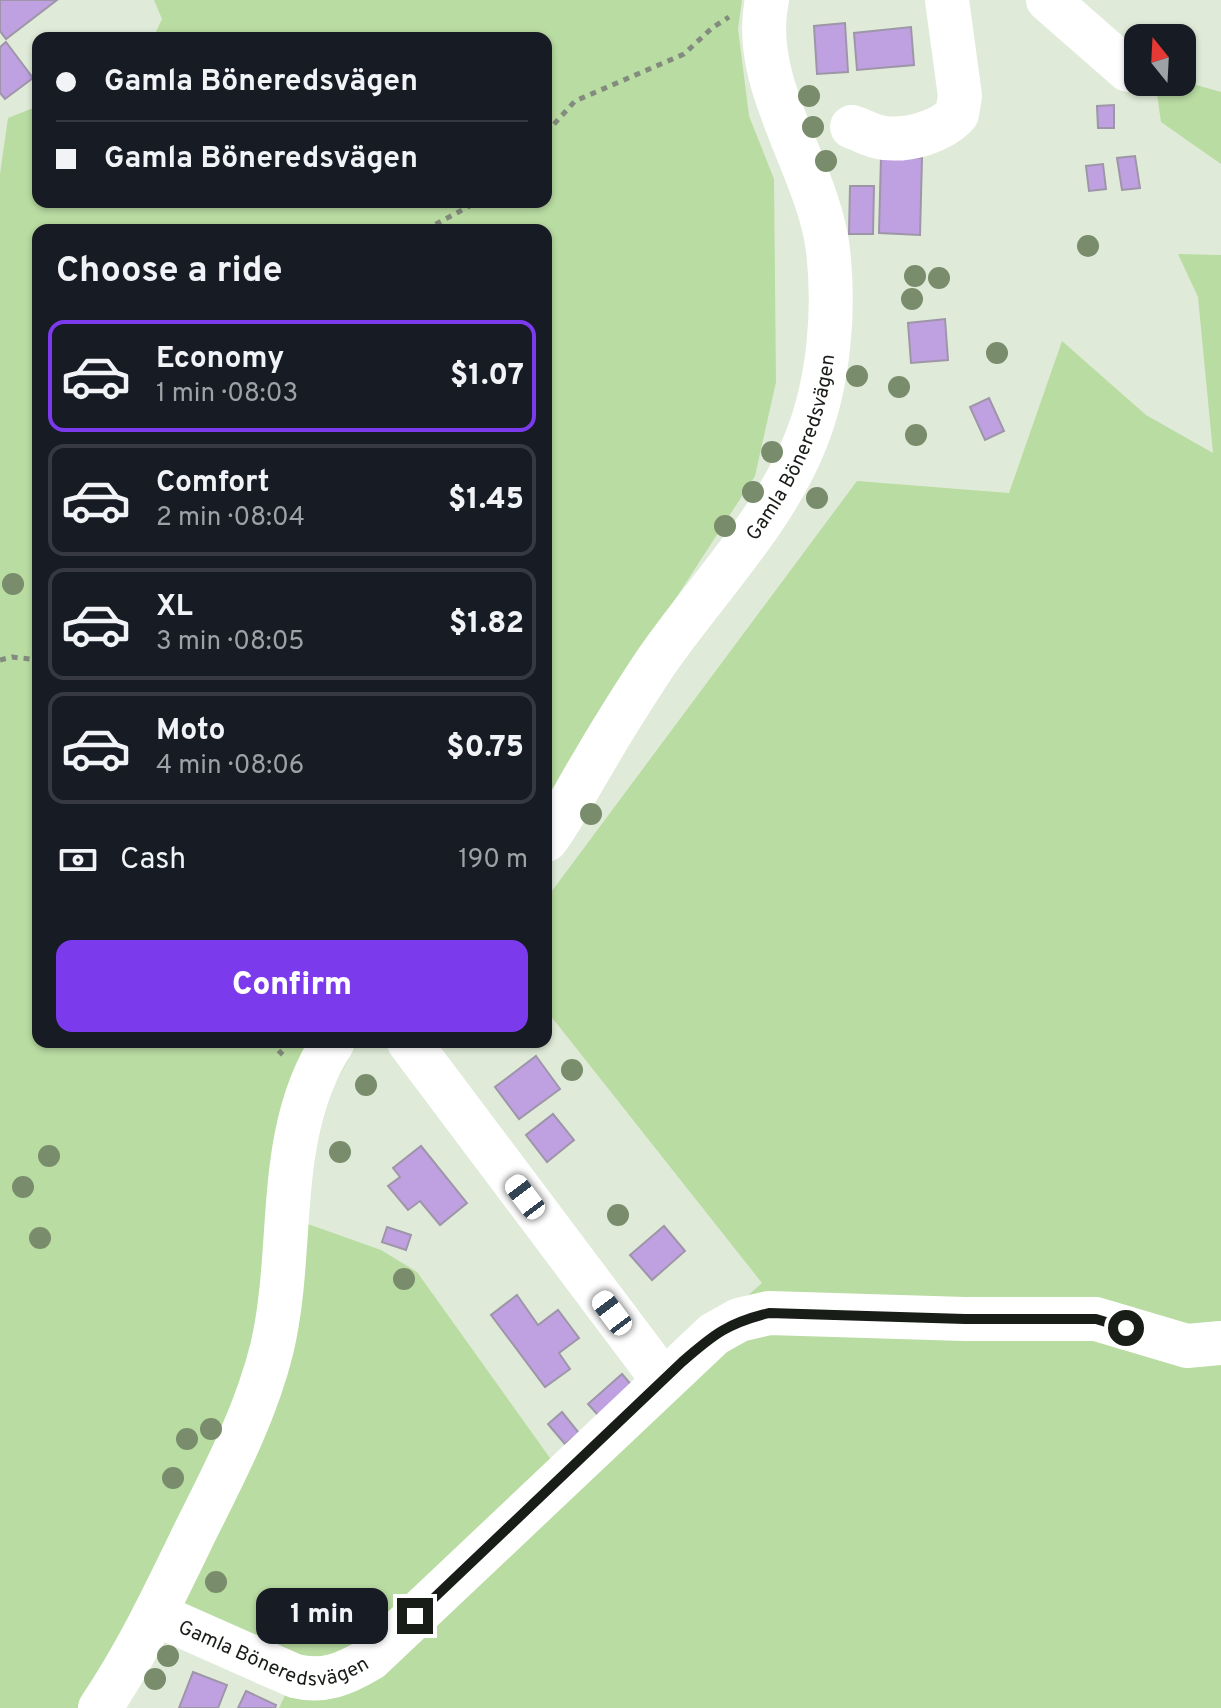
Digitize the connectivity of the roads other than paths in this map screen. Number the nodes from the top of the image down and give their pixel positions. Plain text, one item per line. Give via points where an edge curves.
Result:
1 (947, 0) edge
2 (1048, 0) edge
3 (766, 5) edge
4 (1124, 66) edge
5 (852, 127) dead end
6 (552, 830) edge
7 (330, 1048) edge
8 (414, 1048) edge
9 (1221, 1343) edge
10 (663, 1380) junction
11 (155, 1614) junction
12 (100, 1708) edge

1 - 5 street via 960,96 957,114 936,131 914,135 884,138
2 - 4 street
3 - 6 street, Gamla Böneredsvägen via 767,61 828,247 829,322 818,404 805,443 772,504 664,650
7 - 11 street, Gamla Böneredsvägen via 311,1083 296,1135 275,1332 259,1394
8 - 10 street
9 - 10 street, Gamla Böneredsvägen via 1187,1346 1096,1319 769,1313 739,1320 714,1334
10 - 11 street, Gamla Böneredsvägen via 353,1670 333,1678 295,1676
11 - 12 street, Gamla Böneredsvägen

